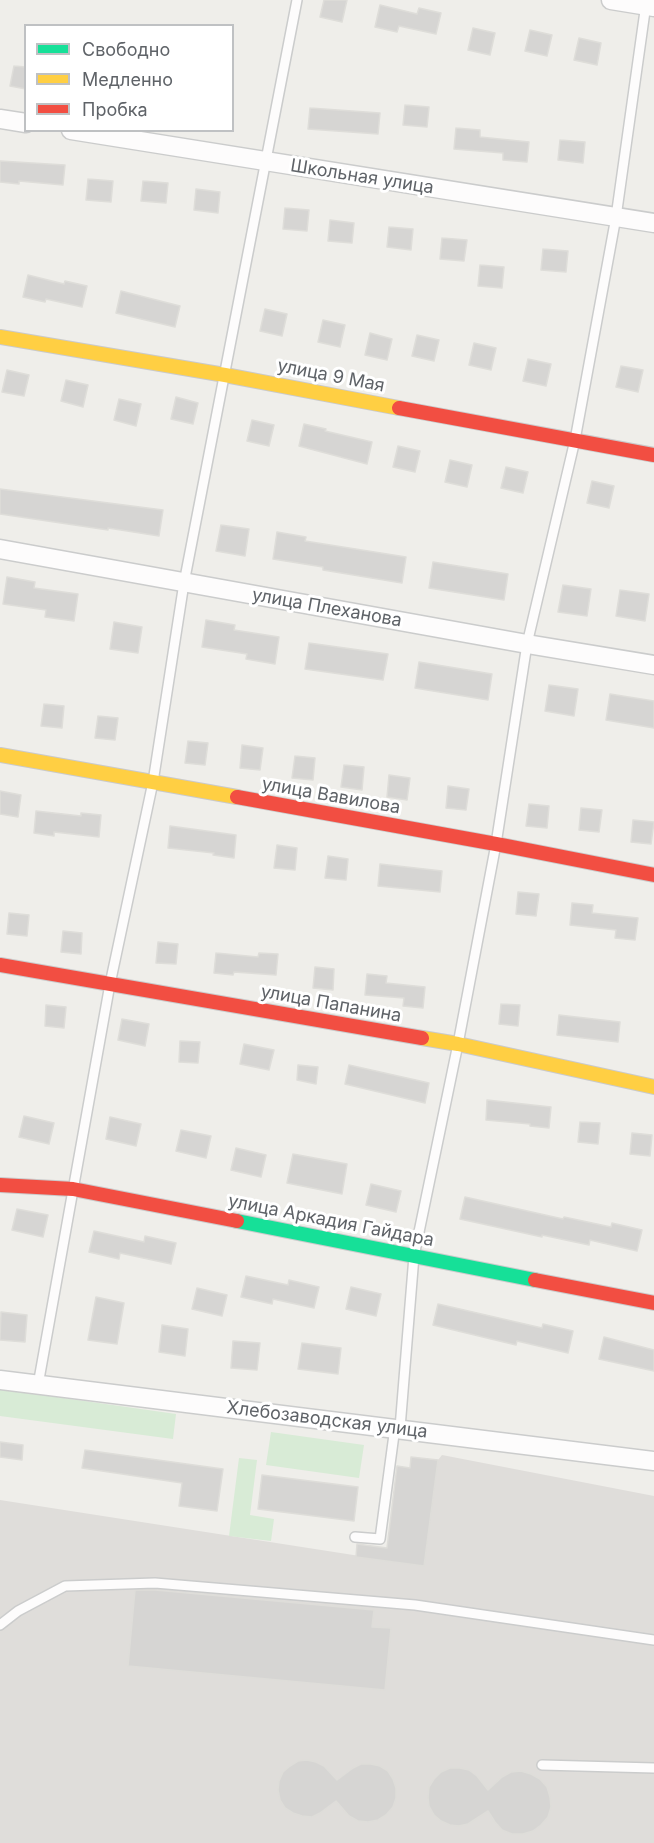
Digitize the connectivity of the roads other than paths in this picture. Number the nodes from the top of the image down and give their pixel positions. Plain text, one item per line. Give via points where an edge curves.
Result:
1 (297, 0) edge
2 (611, 0) edge
3 (649, 4) edge
4 (0, 119) edge
5 (24, 123) edge
6 (83, 132) edge
7 (264, 161) junction
8 (616, 217) junction
9 (654, 224) edge
10 (0, 337) edge
11 (225, 375) junction
12 (575, 440) junction
13 (654, 455) edge
14 (0, 549) edge
15 (184, 583) junction
16 (527, 644) junction
17 (654, 665) edge
18 (0, 755) edge
19 (153, 782) junction
20 (496, 844) junction
21 (654, 875) edge
22 (0, 965) edge
23 (110, 984) junction
24 (458, 1044) junction
25 (654, 1087) edge
26 (0, 1185) edge
27 (73, 1189) junction
28 (414, 1256) junction
29 (654, 1303) edge
30 (0, 1380) edge
31 (38, 1385) junction
32 (397, 1428) junction
33 (654, 1461) edge
34 (355, 1537) dead end
35 (0, 1626) edge
36 (654, 1640) edge
37 (542, 1765) dead end
38 (654, 1768) edge

1 - 7 lane
2 - 3 street
3 - 8 lane
4 - 5 street
6 - 7 street, Школьная улица
7 - 8 street, Школьная улица
7 - 11 lane
8 - 9 street, Школьная улица
8 - 12 lane
10 - 11 street, улица 9 Мая
11 - 12 street, улица 9 Мая
11 - 15 lane
12 - 13 street, улица 9 Мая
12 - 16 lane
14 - 15 street, улица Плеханова
15 - 16 street, улица Плеханова
15 - 19 lane
16 - 17 street, улица Плеханова
16 - 20 lane
18 - 19 street, улица Вавилова
19 - 20 street, улица Вавилова
19 - 23 lane
20 - 21 street, улица Вавилова
20 - 24 lane
22 - 23 street, улица Папанина
23 - 24 street, улица Папанина
23 - 27 lane
24 - 25 street, улица Папанина
24 - 28 lane
26 - 27 street, улица Аркадия Гайдара
27 - 28 street, улица Аркадия Гайдара
27 - 31 lane
28 - 29 street, улица Аркадия Гайдара
28 - 32 lane
30 - 31 street, Хлебозаводская улица
31 - 32 street, Хлебозаводская улица
32 - 33 street, Хлебозаводская улица
32 - 34 lane via 380,1539
35 - 36 lane via 18,1611 64,1586 155,1582 415,1605
37 - 38 lane

